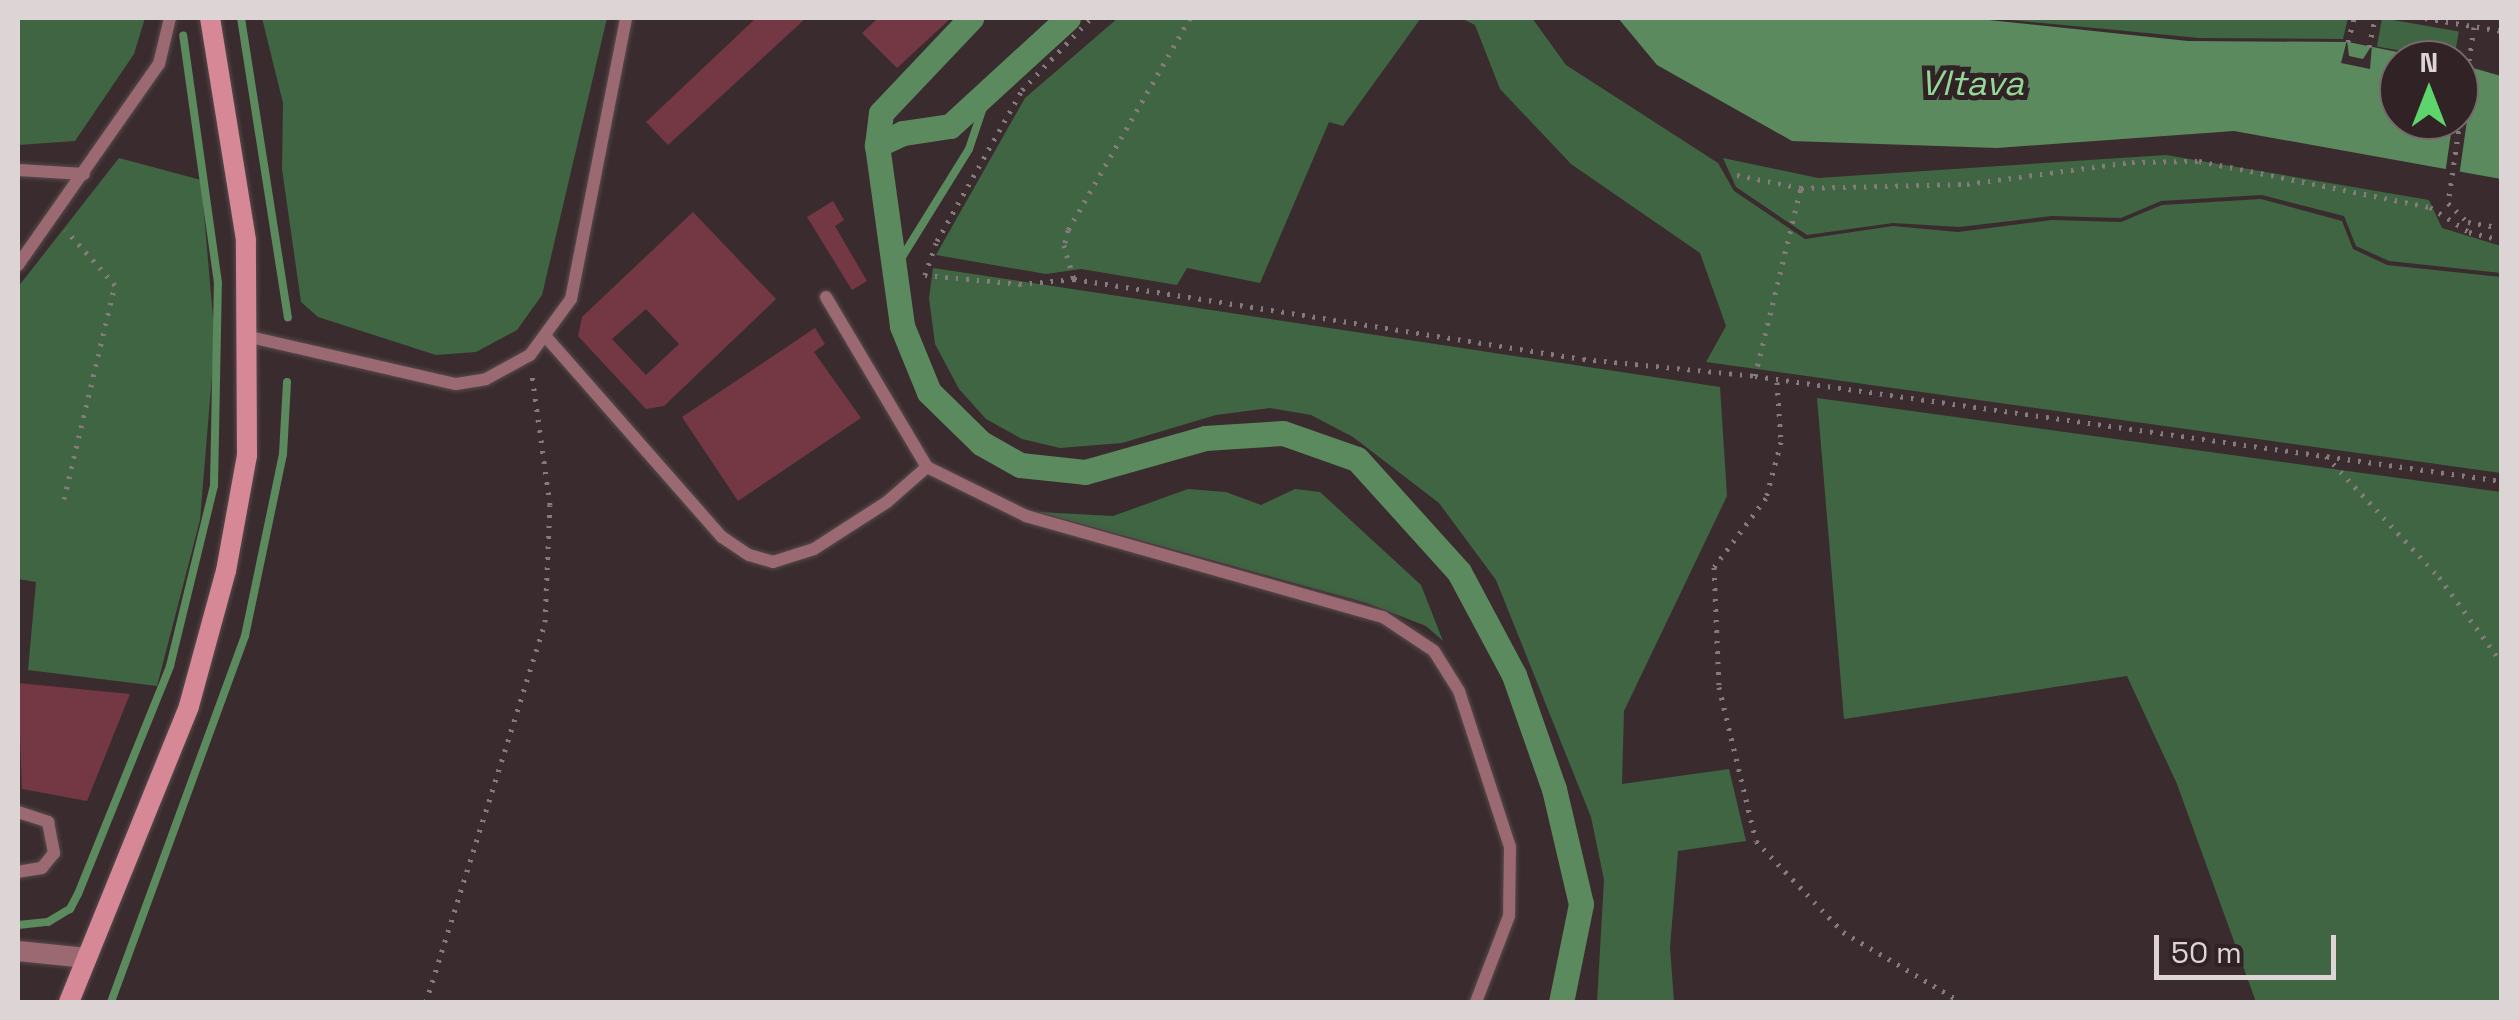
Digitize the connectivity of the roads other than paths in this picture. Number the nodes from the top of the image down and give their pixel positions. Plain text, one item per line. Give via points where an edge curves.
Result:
1 (170, 18) edge
2 (210, 18) edge
3 (626, 18) edge
4 (18, 170) edge
5 (84, 174) junction
6 (18, 264) edge
7 (826, 297) dead end
8 (250, 338) junction
9 (547, 338) junction
10 (927, 467) junction
11 (18, 812) edge
12 (18, 872) edge
13 (18, 951) edge
14 (87, 958) junction
15 (69, 1002) edge
16 (1476, 1002) edge

1 - 5 lane via 160,64
2 - 8 main road via 246,240
3 - 9 lane via 570,298
4 - 5 lane
5 - 6 lane
7 - 10 lane
8 - 9 lane via 456,384 486,380
8 - 14 main road via 246,455 226,571 189,706
9 - 10 lane via 722,537 749,555 773,562 814,549
10 - 16 lane via 1026,516 1382,617 1434,651 1459,691 1510,847 1509,916
11 - 12 lane via 48,822 54,853 42,868
13 - 14 street
14 - 15 main road

